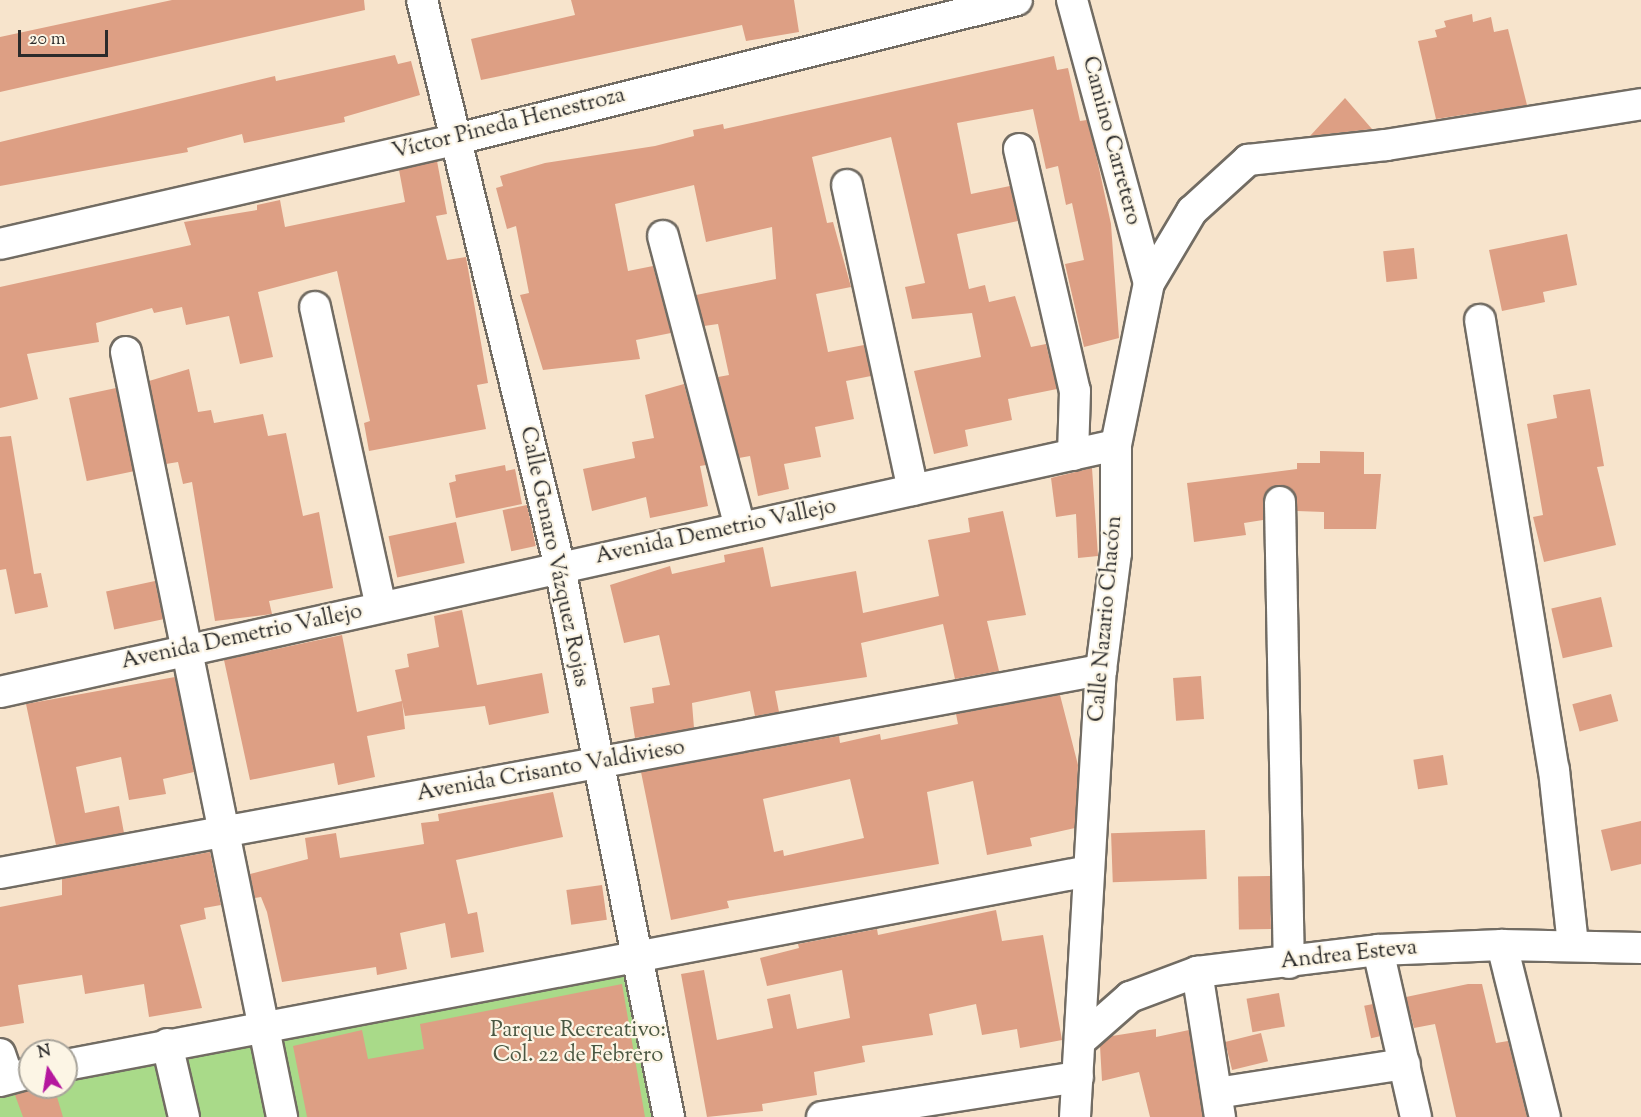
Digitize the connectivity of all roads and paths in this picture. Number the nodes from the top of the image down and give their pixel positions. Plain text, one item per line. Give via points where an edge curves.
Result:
1 (422, 0) edge
2 (1017, 0) edge
3 (1072, 0) edge
4 (1641, 104) edge
5 (453, 140) junction
6 (1019, 149) dead end
7 (847, 185) dead end
8 (663, 236) dead end
9 (0, 244) edge
10 (1149, 283) junction
11 (315, 307) dead end
12 (1480, 320) dead end
13 (126, 352) dead end
14 (1116, 445) junction
15 (1073, 455) junction
16 (913, 490) junction
17 (1280, 502) dead end
18 (740, 528) junction
19 (560, 568) junction
20 (381, 607) junction
21 (187, 650) junction
22 (1101, 670) junction
23 (0, 692) edge
24 (597, 764) junction
25 (225, 831) junction
26 (1089, 871) junction
27 (0, 873) edge
28 (1502, 945) junction
29 (1573, 945) junction
30 (1641, 948) edge
31 (1378, 950) junction
32 (635, 958) junction
33 (1289, 963) junction
34 (1197, 972) junction
35 (264, 1024) junction
36 (1080, 1041) junction
37 (167, 1044) junction
38 (78, 1063) edge
39 (1404, 1064) junction
40 (1078, 1077) junction
41 (1219, 1105) edge
42 (184, 1117) edge
43 (282, 1117) edge
44 (669, 1117) edge
45 (822, 1117) edge
46 (1076, 1117) edge
47 (1416, 1117) edge
48 (1545, 1117) edge

1 - 5 street, Calle Genaro Vázquez Rojas
2 - 5 street, Víctor Pineda Henestroza
3 - 10 street, Camino Carretero
4 - 10 street, Calle Nazario Chacón via 1386,145 1248,160 1192,211
5 - 9 street, Víctor Pineda Henestroza
5 - 19 street, Calle Genaro Vázquez Rojas
6 - 15 street via 1075,391
7 - 16 street
8 - 18 street
10 - 14 street, Calle Nazario Chacón
11 - 20 street
12 - 29 street via 1554,770
13 - 21 street
14 - 15 street, Avenida Demetrio Vallejo
14 - 22 street, Calle Nazario Chacón via 1116,553
15 - 16 street, Avenida Demetrio Vallejo
16 - 18 street, Avenida Demetrio Vallejo
17 - 33 street
18 - 19 street, Avenida Demetrio Vallejo
19 - 20 street, Avenida Demetrio Vallejo
19 - 24 street, Calle Genaro Vázquez Rojas
20 - 21 street, Avenida Demetrio Vallejo
21 - 23 street, Avenida Demetrio Vallejo
21 - 25 street
22 - 24 street, Avenida Crisanto Valdivieso
22 - 26 street, Calle Nazario Chacón
24 - 25 street, Avenida Crisanto Valdivieso
24 - 32 street, Calle Genaro Vázquez Rojas
25 - 27 street, Avenida Crisanto Valdivieso
25 - 35 street
26 - 32 street
26 - 36 street, Calle Nazario Chacón
28 - 29 street, Andrea Esteva
28 - 31 street, Andrea Esteva
28 - 48 street
29 - 30 street, Andrea Esteva
31 - 33 street, Andrea Esteva
31 - 39 street
32 - 35 street
32 - 44 street, Calle Genaro Vázquez Rojas
33 - 34 street, Andrea Esteva
34 - 36 street, Andrea Esteva via 1130,997
34 - 41 street
35 - 37 street
35 - 43 street
36 - 40 street, Calle Nazario Chacón
37 - 38 street
37 - 42 street
39 - 41 street
39 - 47 street
40 - 45 street
40 - 46 street, Calle Nazario Chacón

